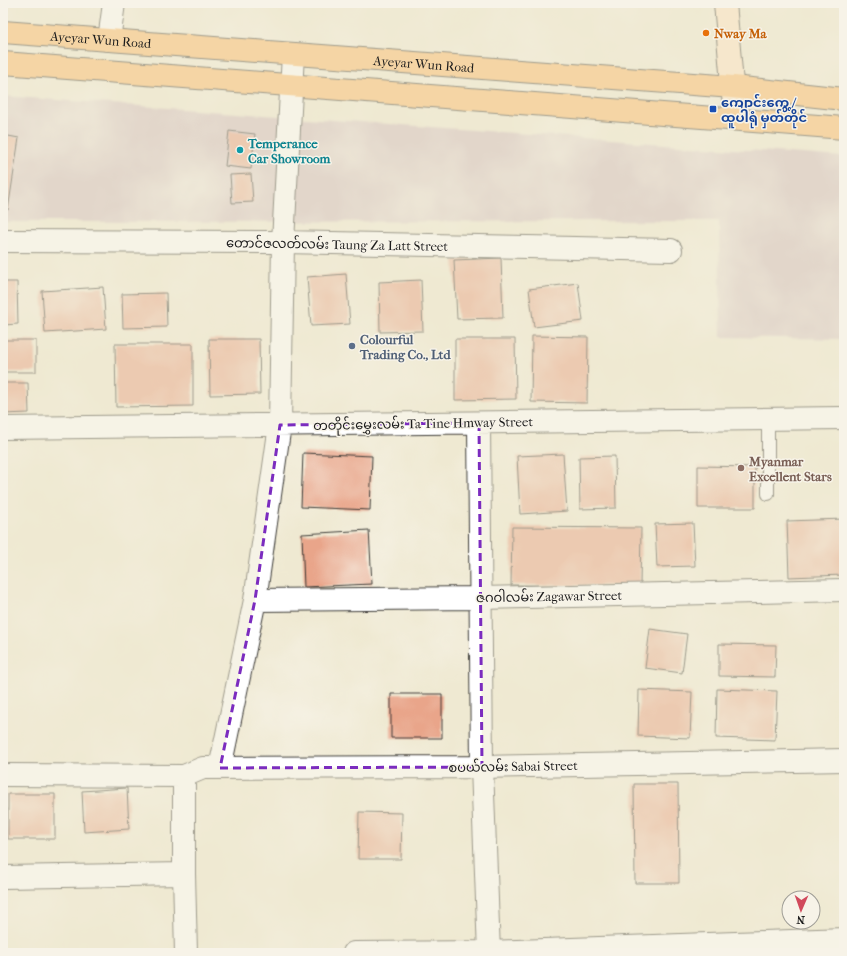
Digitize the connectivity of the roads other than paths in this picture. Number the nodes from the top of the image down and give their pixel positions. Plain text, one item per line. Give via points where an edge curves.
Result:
1 (114, 3) edge
2 (725, 3) edge
3 (3, 32) edge
4 (109, 40) junction
5 (293, 54) junction
6 (3, 63) edge
7 (291, 85) junction
8 (733, 87) junction
9 (844, 98) edge
10 (735, 118) junction
11 (844, 128) edge
12 (3, 241) edge
13 (283, 242) junction
14 (671, 250) dead end
15 (844, 418) edge
16 (768, 419) junction
17 (478, 423) junction
18 (280, 425) junction
19 (3, 428) edge
20 (768, 494) dead end
21 (844, 590) edge
22 (479, 598) junction
23 (255, 600) junction
24 (844, 760) edge
25 (482, 767) junction
26 (220, 768) junction
27 (3, 775) edge
28 (184, 776) junction
29 (184, 874) junction
30 (3, 877) edge
31 (844, 939) edge
32 (489, 952) edge
33 (186, 953) edge
34 (354, 953) edge

1 - 4 street
2 - 8 main road
3 - 4 main road, Ayeyar Wun Road
4 - 5 main road, Ayeyar Wun Road
5 - 7 street
5 - 8 main road, Ayeyar Wun Road
6 - 7 main road
7 - 10 main road
7 - 13 street
8 - 9 main road, Ayeyar Wun Road
8 - 10 main road
10 - 11 main road
12 - 13 street, တောင်ဇလတ်လမ်း Taung Za Latt Street
13 - 14 street, တောင်ဇလတ်လမ်း Taung Za Latt Street
13 - 18 street
15 - 16 street, တတိုင်းမွှေးလမ်း Ta Tine Hmway Street
16 - 17 street, တတိုင်းမွှေးလမ်း Ta Tine Hmway Street
16 - 20 lane
17 - 18 street, တတိုင်းမွှေးလမ်း Ta Tine Hmway Street
17 - 22 street
18 - 19 street, တတိုင်းမွှေးလမ်း Ta Tine Hmway Street
18 - 23 street
21 - 22 street, ဇဂဝါလမ်း Zagawar Street
22 - 23 street, ဇဂဝါလမ်း Zagawar Street
22 - 25 street
23 - 26 street
24 - 25 street, စပယ်လမ်း Sabai Street
25 - 26 street, စပယ်လမ်း Sabai Street
25 - 32 street
26 - 28 street, စပယ်လမ်း Sabai Street via 203,768
27 - 28 street
28 - 29 street
29 - 30 street
29 - 33 street
31 - 32 street
32 - 34 street

